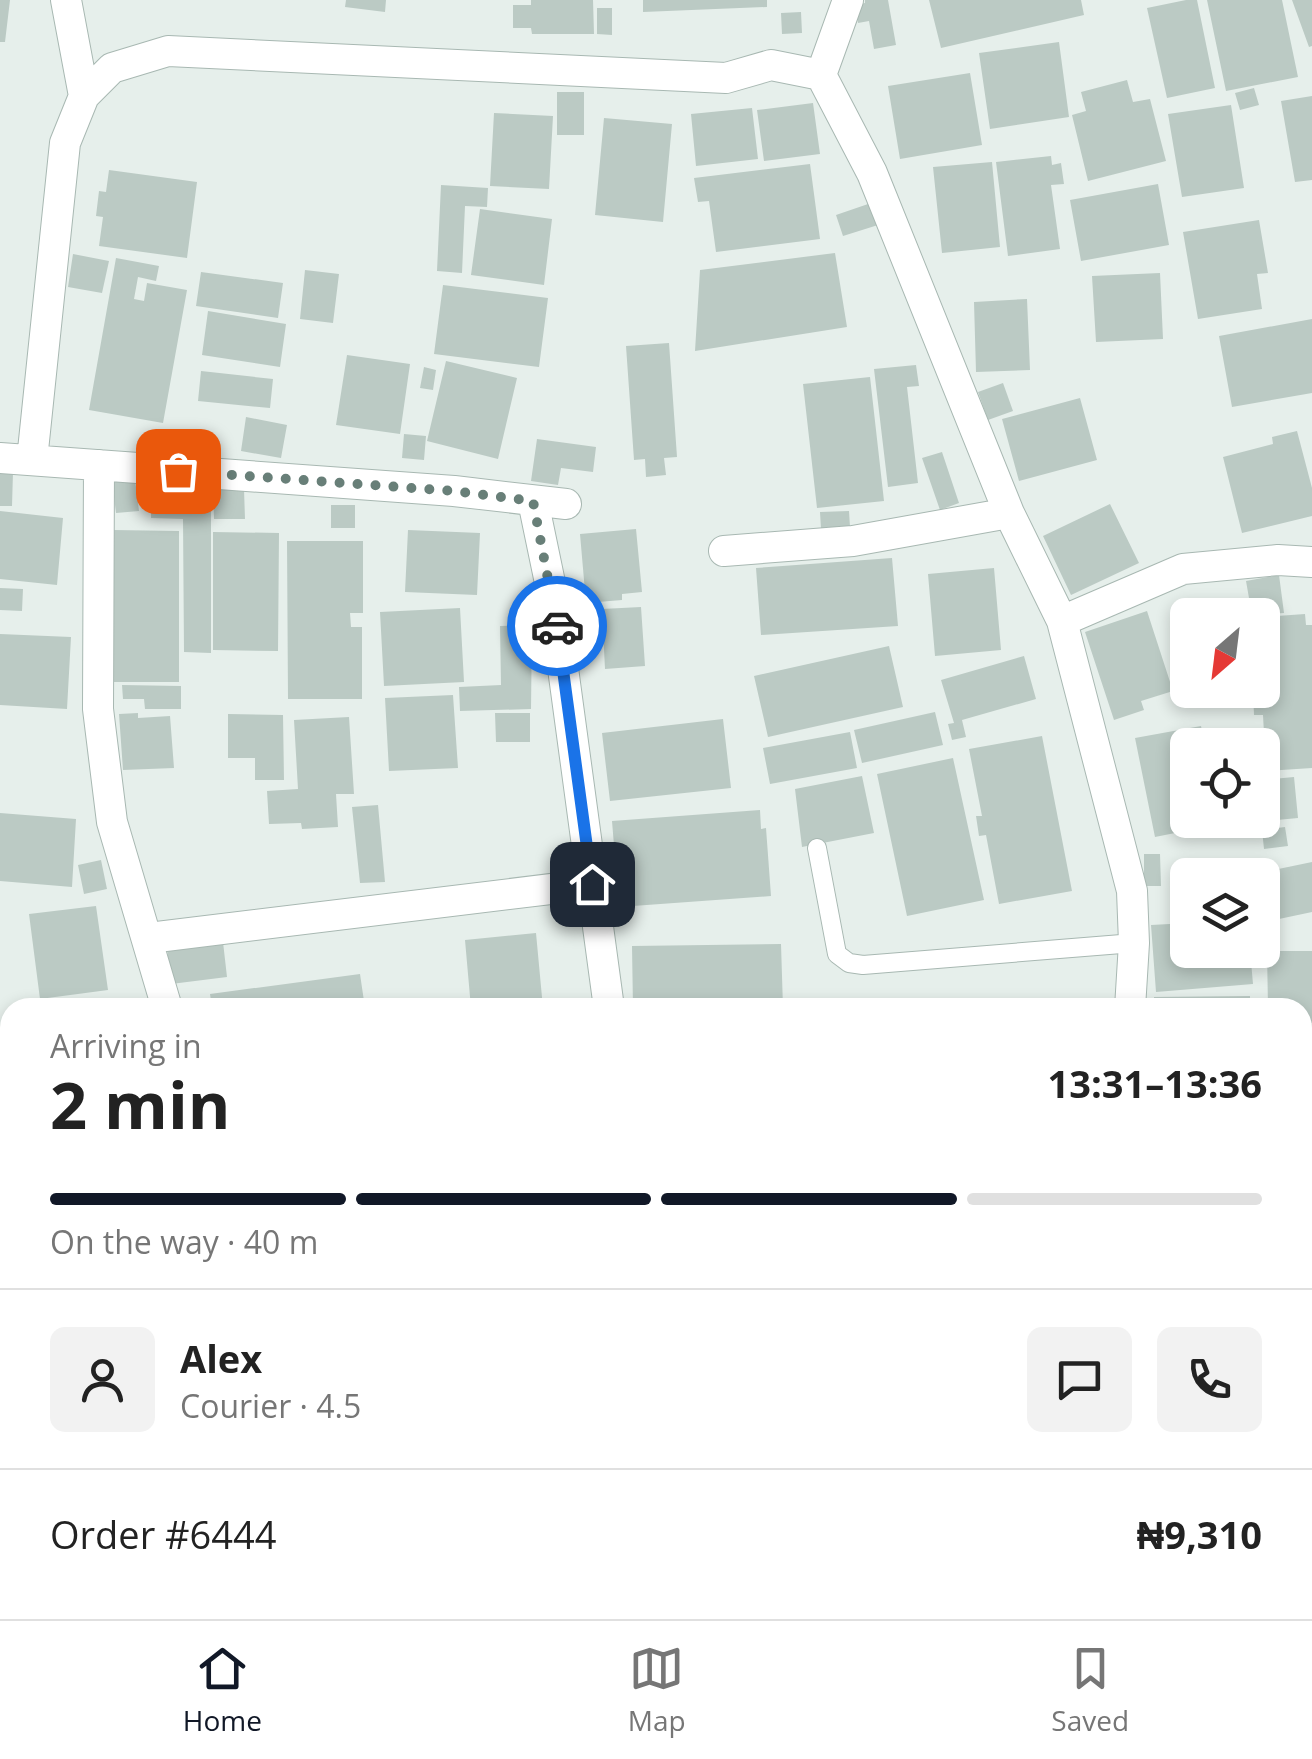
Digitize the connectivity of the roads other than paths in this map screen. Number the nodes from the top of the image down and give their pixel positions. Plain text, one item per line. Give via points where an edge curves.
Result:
1 (66, 0) edge
2 (848, 0) edge
3 (821, 75) junction
4 (84, 96) junction
5 (0, 458) edge
6 (32, 460) junction
7 (99, 466) junction
8 (533, 501) junction
9 (566, 504) dead end
10 (1009, 513) junction
11 (724, 551) dead end
12 (1312, 562) edge
13 (1062, 621) junction
14 (817, 848) dead end
15 (592, 884) junction
16 (149, 938) junction
17 (1134, 943) junction
18 (164, 998) edge
19 (608, 998) edge
20 (1131, 998) edge

1 - 4 street
2 - 3 street
3 - 4 street via 771,65 726,78 168,51 112,68
3 - 10 street via 872,172
4 - 6 street via 65,143
5 - 6 street
6 - 7 street
7 - 8 street
7 - 16 street via 98,708 112,822
8 - 9 street
8 - 15 street via 554,602
10 - 11 street via 852,541
10 - 13 street
12 - 13 street via 1183,570
13 - 17 street via 1132,891
14 - 17 lane via 837,954 849,963
15 - 16 street
15 - 19 street
16 - 18 street
17 - 20 street

